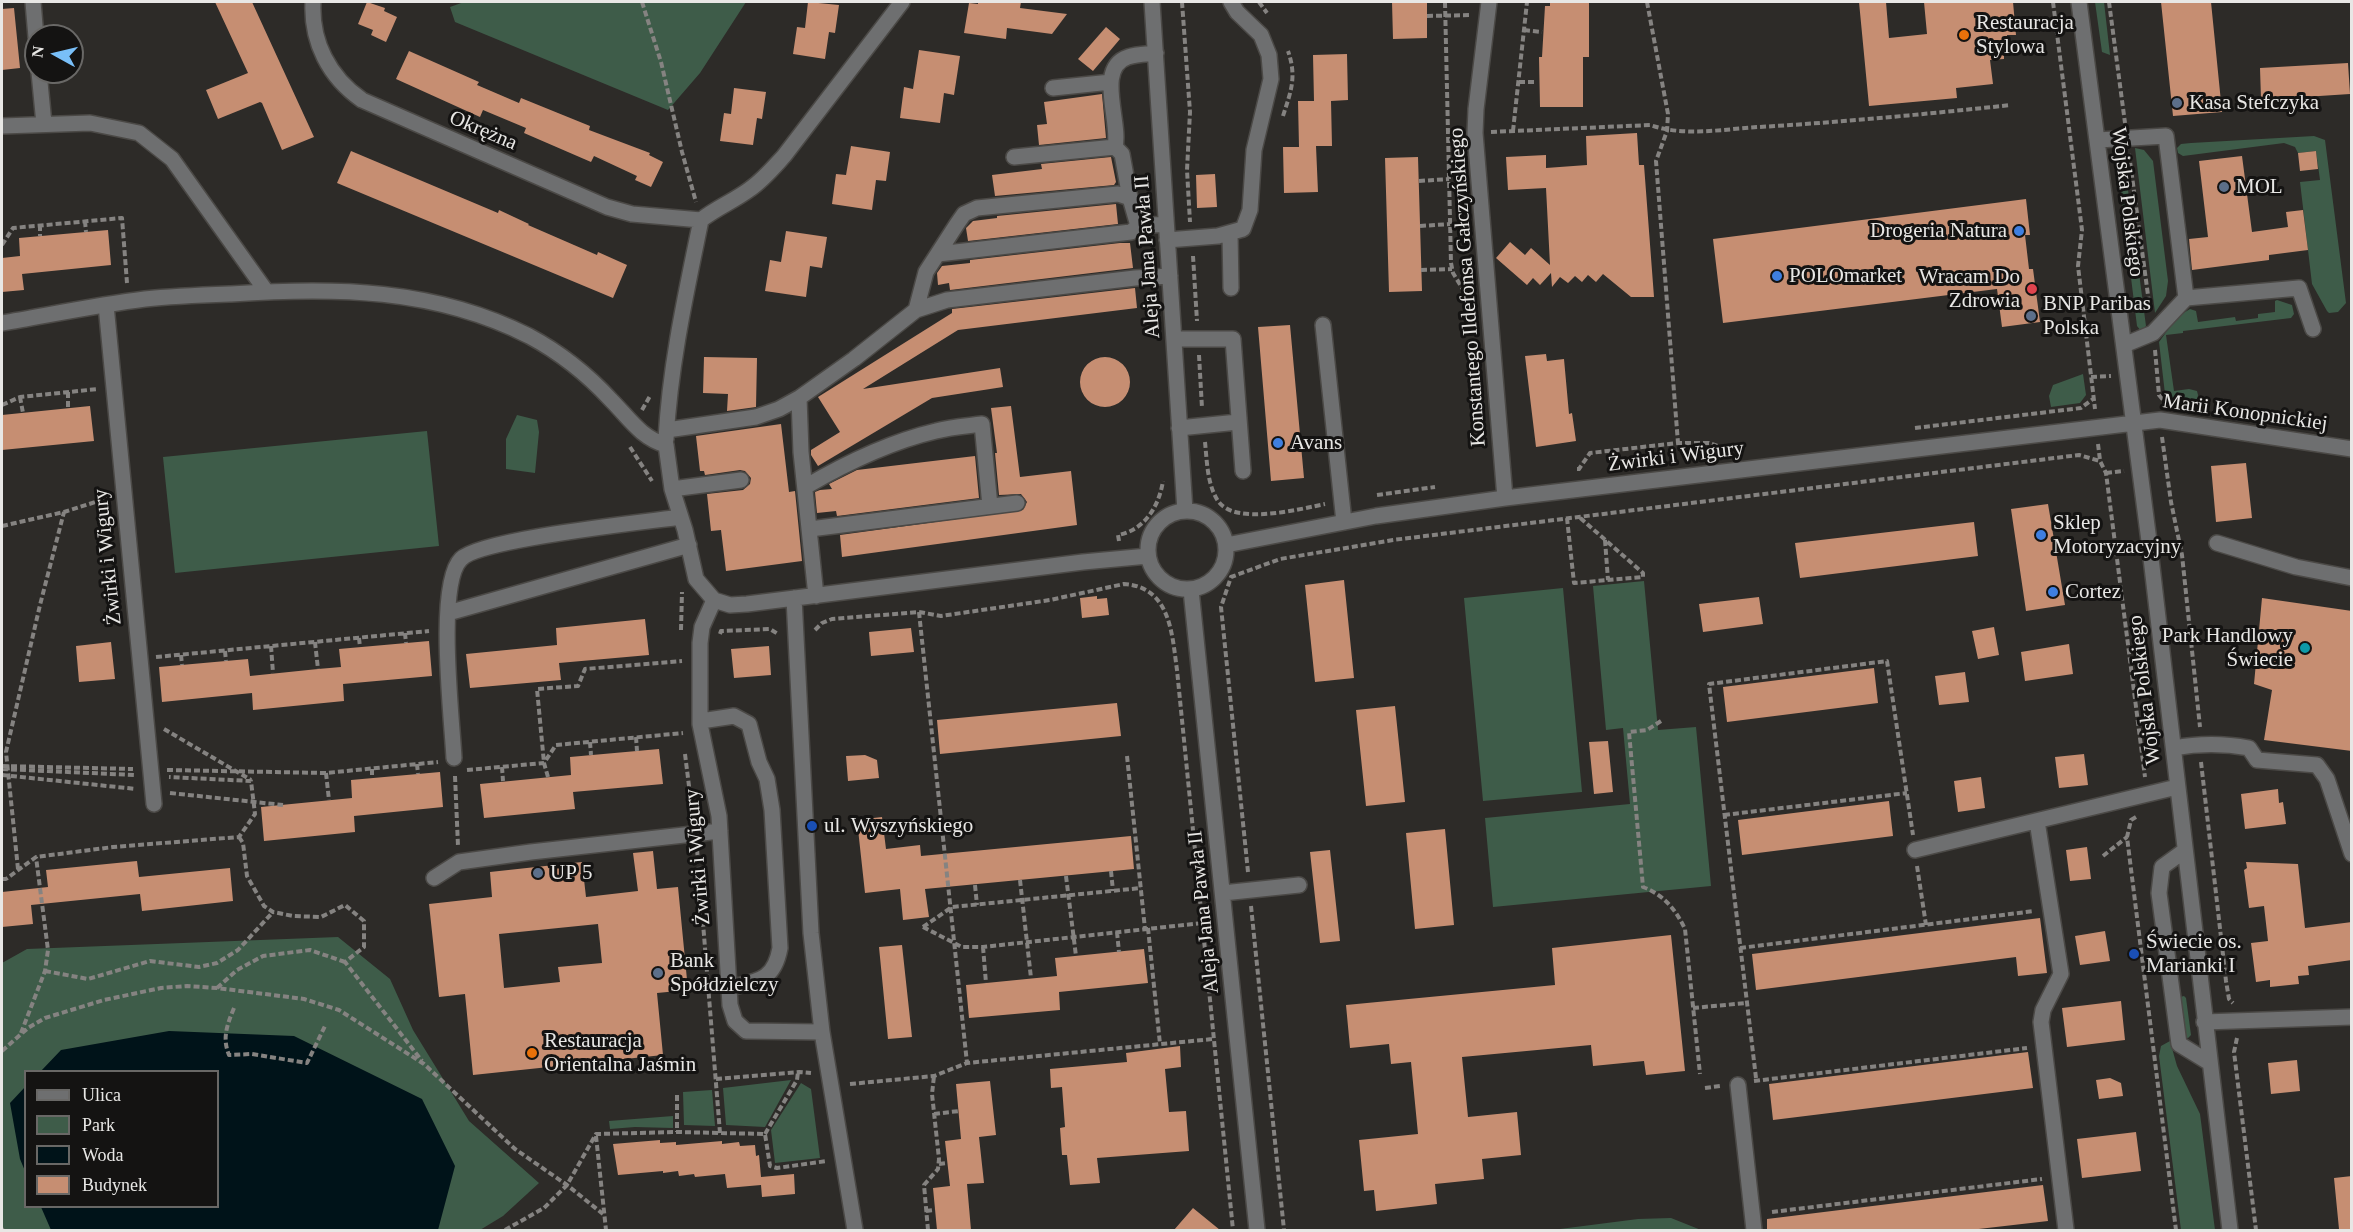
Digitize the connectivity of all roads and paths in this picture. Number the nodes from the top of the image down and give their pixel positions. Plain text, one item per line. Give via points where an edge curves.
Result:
1 (33, 2) edge
2 (312, 2) edge
3 (642, 2) edge
4 (902, 2) edge
5 (1152, 2) edge
6 (1182, 2) edge
7 (1232, 2) edge
8 (1445, 2) edge
9 (1527, 2) edge
10 (1647, 2) edge
11 (2053, 2) edge
12 (2079, 2) edge
13 (1488, 9) edge
14 (1427, 16) dead end
15 (1446, 16) junction
16 (35, 24) edge
17 (1524, 30) junction
18 (1542, 32) dead end
19 (1156, 53) junction
20 (1111, 82) junction
21 (1519, 82) junction
22 (1537, 82) dead end
23 (40, 84) edge
24 (1053, 88) dead end
25 (2011, 105) dead end
26 (44, 124) junction
27 (2, 126) edge
28 (1513, 131) junction
29 (1666, 131) junction
30 (1475, 133) junction
31 (2098, 140) junction
32 (1115, 147) junction
33 (1014, 158) dead end
34 (1449, 179) junction
35 (1419, 181) dead end
36 (1130, 198) junction
37 (701, 220) junction
38 (85, 221) junction
39 (1450, 224) junction
40 (40, 225) junction
41 (1138, 226) junction
42 (1420, 226) dead end
43 (86, 232) dead end
44 (1167, 232) junction
45 (1230, 234) junction
46 (40, 236) dead end
47 (1192, 238) junction
48 (2, 245) edge
49 (938, 254) junction
50 (1452, 269) junction
51 (1421, 270) dead end
52 (1170, 276) junction
53 (1231, 288) dead end
54 (266, 291) junction
55 (2186, 298) junction
56 (129, 302) junction
57 (106, 305) junction
58 (1473, 306) dead end
59 (916, 310) junction
60 (2, 323) edge
61 (1323, 325) dead end
62 (2313, 329) dead end
63 (1174, 339) junction
64 (1198, 341) junction
65 (2124, 345) junction
66 (2106, 375) dead end
67 (2091, 377) junction
68 (114, 387) junction
69 (68, 392) junction
70 (20, 397) junction
71 (799, 398) junction
72 (2, 405) edge
73 (68, 408) dead end
74 (23, 413) dead end
75 (1238, 422) junction
76 (2133, 423) junction
77 (1203, 425) junction
78 (1179, 428) junction
79 (1906, 430) dead end
80 (666, 438) junction
81 (1678, 443) junction
82 (2352, 448) edge
83 (1743, 450) dead end
84 (2163, 450) dead end
85 (1569, 470) dead end
86 (1243, 471) dead end
87 (741, 480) dead end
88 (1443, 486) dead end
89 (805, 488) junction
90 (672, 489) junction
91 (123, 494) junction
92 (1374, 495) dead end
93 (1505, 498) junction
94 (1342, 501) junction
95 (1017, 503) dead end
96 (990, 506) junction
97 (1185, 511) junction
98 (64, 512) junction
99 (1578, 516) junction
100 (681, 517) junction
101 (1567, 518) junction
102 (1344, 522) junction
103 (2, 526) edge
104 (810, 529) junction
105 (1605, 540) junction
106 (2217, 543) dead end
107 (1226, 544) junction
108 (689, 545) junction
109 (1148, 556) junction
110 (1261, 567) dead end
111 (2352, 578) edge
112 (1608, 580) junction
113 (1191, 590) junction
114 (816, 596) junction
115 (794, 598) junction
116 (714, 600) junction
117 (919, 612) junction
118 (448, 613) junction
119 (448, 630) junction
120 (405, 633) junction
121 (811, 637) dead end
122 (359, 638) junction
123 (315, 642) junction
124 (406, 643) dead end
125 (271, 646) junction
126 (360, 647) dead end
127 (225, 651) junction
128 (181, 655) junction
129 (140, 659) junction
130 (226, 661) dead end
131 (682, 661) dead end
132 (182, 665) dead end
133 (318, 669) dead end
134 (273, 673) dead end
135 (146, 718) junction
136 (701, 721) junction
137 (1661, 721) dead end
138 (684, 733) dead end
139 (636, 737) junction
140 (590, 742) junction
141 (2200, 743) junction
142 (2, 748) edge
143 (2174, 748) junction
144 (637, 751) dead end
145 (6, 752) junction
146 (591, 755) dead end
147 (1127, 756) dead end
148 (544, 763) junction
149 (417, 764) junction
150 (454, 764) junction
151 (2, 766) edge
152 (502, 767) junction
153 (372, 769) junction
154 (140, 770) dead end
155 (164, 770) dead end
156 (326, 773) junction
157 (418, 774) dead end
158 (548, 777) dead end
159 (372, 778) dead end
160 (251, 781) dead end
161 (503, 781) dead end
162 (2177, 787) junction
163 (1906, 793) junction
164 (2147, 794) junction
165 (329, 800) dead end
166 (154, 804) dead end
167 (1724, 815) junction
168 (2037, 821) junction
169 (720, 831) junction
170 (2127, 837) junction
171 (1915, 850) junction
172 (2184, 851) junction
173 (2352, 854) edge
174 (2103, 856) dead end
175 (36, 857) junction
176 (459, 862) junction
177 (18, 870) junction
178 (1111, 872) dead end
179 (1066, 876) dead end
180 (435, 878) dead end
181 (2, 879) edge
182 (1020, 880) dead end
183 (975, 885) dead end
184 (1299, 885) dead end
185 (1141, 888) junction
186 (1113, 891) junction
187 (1223, 893) junction
188 (1070, 896) junction
189 (1024, 900) junction
190 (977, 905) junction
191 (952, 907) junction
192 (2051, 909) junction
193 (273, 912) junction
194 (1202, 923) junction
195 (1926, 925) junction
196 (1146, 928) junction
197 (1118, 932) junction
198 (1074, 936) junction
199 (1028, 941) junction
200 (956, 944) junction
201 (983, 947) junction
202 (1740, 948) junction
203 (1119, 952) dead end
204 (1076, 956) dead end
205 (345, 962) junction
206 (45, 972) junction
207 (1031, 978) dead end
208 (986, 982) dead end
209 (217, 988) junction
210 (729, 988) junction
211 (1746, 1003) junction
212 (2235, 1005) dead end
213 (234, 1008) dead end
214 (1694, 1008) junction
215 (2352, 1017) edge
216 (2204, 1022) junction
217 (325, 1026) dead end
218 (822, 1032) junction
219 (2244, 1032) dead end
220 (21, 1034) junction
221 (1213, 1039) junction
222 (1160, 1044) junction
223 (2034, 1047) dead end
224 (2, 1049) edge
225 (967, 1063) junction
226 (2210, 1063) junction
227 (424, 1064) junction
228 (799, 1072) dead end
229 (1700, 1074) dead end
230 (1757, 1080) junction
231 (1738, 1085) joint
232 (1758, 1092) dead end
233 (677, 1095) dead end
234 (959, 1111) dead end
235 (934, 1114) junction
236 (677, 1132) junction
237 (596, 1134) junction
238 (765, 1134) junction
239 (827, 1161) dead end
240 (948, 1163) dead end
241 (939, 1164) junction
242 (2050, 1178) dead end
243 (567, 1185) junction
244 (1770, 1201) dead end
245 (935, 1210) dead end
246 (926, 1211) junction
247 (1772, 1212) junction
248 (603, 1214) junction
249 (1773, 1221) dead end
250 (505, 1230) edge
251 (606, 1230) edge
252 (855, 1230) edge
253 (928, 1230) edge
254 (1233, 1230) edge
255 (1257, 1230) edge
256 (1754, 1230) edge
257 (2066, 1230) edge
258 (2176, 1230) edge
259 (2230, 1230) edge
260 (2256, 1230) edge

1 - 16 street
2 - 37 street, Okrężna via 325,61 348,90 362,100 607,207 632,214
3 - 37 path
4 - 37 street via 784,156 748,190
5 - 19 street, Aleja Jana Pawła II
6 - 47 path via 1190,112 1187,170
7 - 45 street via 1261,35 1269,55 1271,79 1254,150 1250,210 1243,229
8 - 15 path
9 - 17 path
10 - 29 path via 1668,114
11 - 67 path via 2082,230 2078,266
12 - 31 street, Wojska Polskiego
13 - 15 path
13 - 30 street, Konstantego Ildefonsa Gałczyńskiego
14 - 15 path
15 - 34 path
17 - 18 path
17 - 21 path
19 - 20 street via 1127,57 1116,64
19 - 44 street, Aleja Jana Pawła II
20 - 24 street
20 - 32 street via 1118,136
21 - 22 path
21 - 28 path
23 - 26 street
25 - 29 path via 1856,122
26 - 27 street
26 - 54 street via 90,123 139,133 172,159
28 - 29 path via 1650,125
28 - 30 path
29 - 81 path via 1656,161
30 - 93 street, Konstantego Ildefonsa Gałczyńskiego
31 - 55 street via 2166,136
31 - 65 street, Wojska Polskiego
32 - 33 street
32 - 36 street via 1122,154
34 - 35 path
34 - 39 path
36 - 41 street
36 - 49 street via 1118,194 977,208 964,214
37 - 80 street via 677,339
38 - 40 path
38 - 43 path
38 - 56 path via 122,218
39 - 42 path
39 - 50 path
40 - 46 path
40 - 48 path via 13,228
41 - 44 street
41 - 49 street via 1131,232
44 - 47 street
44 - 52 street, Aleja Jana Pawła II
45 - 47 street
45 - 53 street
47 - 64 path
49 - 59 street via 926,272
50 - 51 path
50 - 58 path
52 - 59 street via 947,300
52 - 63 street, Aleja Jana Pawła II
54 - 56 street
54 - 80 street via 334,290 393,295 451,307 510,327 547,346 588,377 653,442
55 - 62 street via 2299,288
55 - 65 street via 2153,333
56 - 57 street
57 - 60 street
57 - 68 street, Żwirki i Wigury
59 - 71 street
61 - 94 street
63 - 64 street
63 - 78 street, Aleja Jana Pawła II
64 - 75 street via 1233,339
64 - 77 path
65 - 76 street, Wojska Polskiego
66 - 67 path
67 - 79 path via 2093,399 2081,408
68 - 69 path
68 - 91 street, Żwirki i Wigury
69 - 70 path
69 - 73 path
70 - 72 path
70 - 74 path
71 - 80 street via 756,417
71 - 89 street
75 - 77 street
75 - 86 street
76 - 82 street, Marii Konopnickiej via 2160,420
76 - 93 street, Żwirki i Wigury
76 - 143 street, Wojska Polskiego
77 - 78 street
77 - 94 path via 1209,481 1219,502 1238,512 1274,514
78 - 97 street, Aleja Jana Pawła II
80 - 90 street
81 - 83 path via 1709,443 1731,452
81 - 85 path via 1590,453 1579,469
84 - 141 path via 2182,555 2200,711
87 - 90 street
88 - 92 path
89 - 96 street via 891,444 938,430 982,424
89 - 104 street
90 - 100 street
91 - 98 path
91 - 129 street, Żwirki i Wigury
93 - 102 street, Żwirki i Wigury
94 - 102 street
95 - 96 street
96 - 104 street
97 - 107 street via 1212,519
97 - 109 street via 1161,520 1148,543
98 - 103 path
98 - 145 path
99 - 101 path
99 - 105 path
99 - 164 path via 2091,456 2100,461 2106,473
100 - 108 street
100 - 118 street via 473,551 461,559 453,573
101 - 110 path via 1318,551
101 - 112 path via 1574,583
102 - 107 street, Żwirki i Wigury
104 - 114 street
105 - 112 path
105 - 112 path via 1643,573 1643,577
106 - 111 street via 2296,567
107 - 113 street via 1224,563 1214,580
108 - 116 street via 696,579
108 - 118 street
109 - 113 street via 1158,578 1173,587
109 - 114 street
113 - 187 street, Aleja Jana Pawła II
114 - 115 street
115 - 116 street via 730,605
115 - 218 street via 806,881
116 - 136 street, Żwirki i Wigury via 702,627 700,643
117 - 121 path via 832,619 816,627
117 - 191 path
117 - 194 path via 941,616 1050,600 1124,584 1133,584 1156,597 1172,628
118 - 119 street
119 - 120 path
119 - 150 street
120 - 122 path
120 - 124 path
122 - 123 path
122 - 126 path
123 - 125 path
123 - 133 path
125 - 127 path
125 - 134 path
127 - 128 path
127 - 130 path
128 - 129 path
128 - 132 path
129 - 135 street, Żwirki i Wigury
131 - 148 path via 585,669 578,686 537,689
135 - 160 path
135 - 166 street, Żwirki i Wigury
136 - 169 street, Żwirki i Wigury
136 - 210 street via 734,716 749,724 767,779 772,810 780,948 777,965 757,981
137 - 214 path via 1647,730 1629,732 1643,887 1664,898 1685,929
138 - 139 path
139 - 140 path
139 - 144 path
140 - 146 path
140 - 148 path via 556,746
141 - 143 street
141 - 173 street via 2249,748 2257,760 2317,765 2327,779
141 - 212 path via 2226,981 2229,999
142 - 145 path
143 - 162 street, Wojska Polskiego
145 - 177 path
147 - 185 path
148 - 152 path
148 - 158 path
149 - 150 path
149 - 153 path
149 - 157 path
150 - 152 path
150 - 176 path
151 - 154 path
152 - 161 path
153 - 156 path
153 - 159 path
155 - 156 path
156 - 165 path
162 - 164 street
162 - 172 street, Wojska Polskiego
163 - 167 path
163 - 167 path via 1887,661 1709,684
163 - 171 path
164 - 168 street
164 - 170 path via 2148,808 2132,820
167 - 202 path
168 - 171 street
168 - 192 street
169 - 176 street
169 - 210 street, Żwirki i Wigury
170 - 174 path
170 - 258 path
171 - 195 path
172 - 216 street, Wojska Polskiego
172 - 226 street via 2162,867 2160,903 2179,1044
175 - 177 path
175 - 193 path via 239,837 247,876 264,906
175 - 206 path via 48,950
176 - 180 street
177 - 181 path
178 - 186 path
179 - 188 path
182 - 189 path
183 - 190 path
184 - 187 street
185 - 186 path
185 - 196 path
186 - 188 path
187 - 255 street, Aleja Jana Pawła II
188 - 189 path
188 - 198 path
189 - 190 path
189 - 199 path
190 - 191 path
191 - 200 path
191 - 200 path via 923,927
192 - 195 path
192 - 257 street via 2061,974 2043,1010 2042,1033
193 - 205 path via 321,917 345,905 364,921 364,947
193 - 206 path via 238,950 217,963 199,967 150,961 88,980
194 - 196 path
194 - 221 path
195 - 202 path
196 - 197 path
196 - 222 path
197 - 198 path
197 - 203 path
198 - 199 path
198 - 204 path
199 - 201 path
199 - 207 path
200 - 201 path
200 - 225 path
201 - 208 path
202 - 211 path
205 - 209 path via 310,950 263,956 237,970
205 - 227 path
206 - 220 path
209 - 220 path via 161,988 104,1000 45,1018
209 - 227 path via 304,999 339,1010
210 - 218 street, Żwirki i Wigury via 735,1021 746,1031
211 - 214 path
211 - 230 path
213 - 217 path via 226,1025 224,1043 229,1055 252,1054 307,1062
214 - 229 path
215 - 216 street
216 - 226 street, Wojska Polskiego
218 - 252 street
219 - 260 path via 2238,1035 2234,1052
220 - 224 path
221 - 222 path
221 - 254 path
222 - 225 path
223 - 230 path
225 - 235 path via 934,1076
226 - 259 street, Wojska Polskiego
227 - 243 path via 515,1149
228 - 238 path
230 - 231 path
230 - 232 path
231 - 256 street
233 - 236 path
234 - 235 path
235 - 241 path
236 - 237 path
236 - 238 path
237 - 243 path
237 - 248 path
238 - 239 path via 770,1166
240 - 241 path
241 - 246 path via 924,1185
242 - 247 path
243 - 248 path
243 - 250 path via 544,1208
244 - 247 path
245 - 246 path
246 - 253 path
247 - 249 path
248 - 251 path

